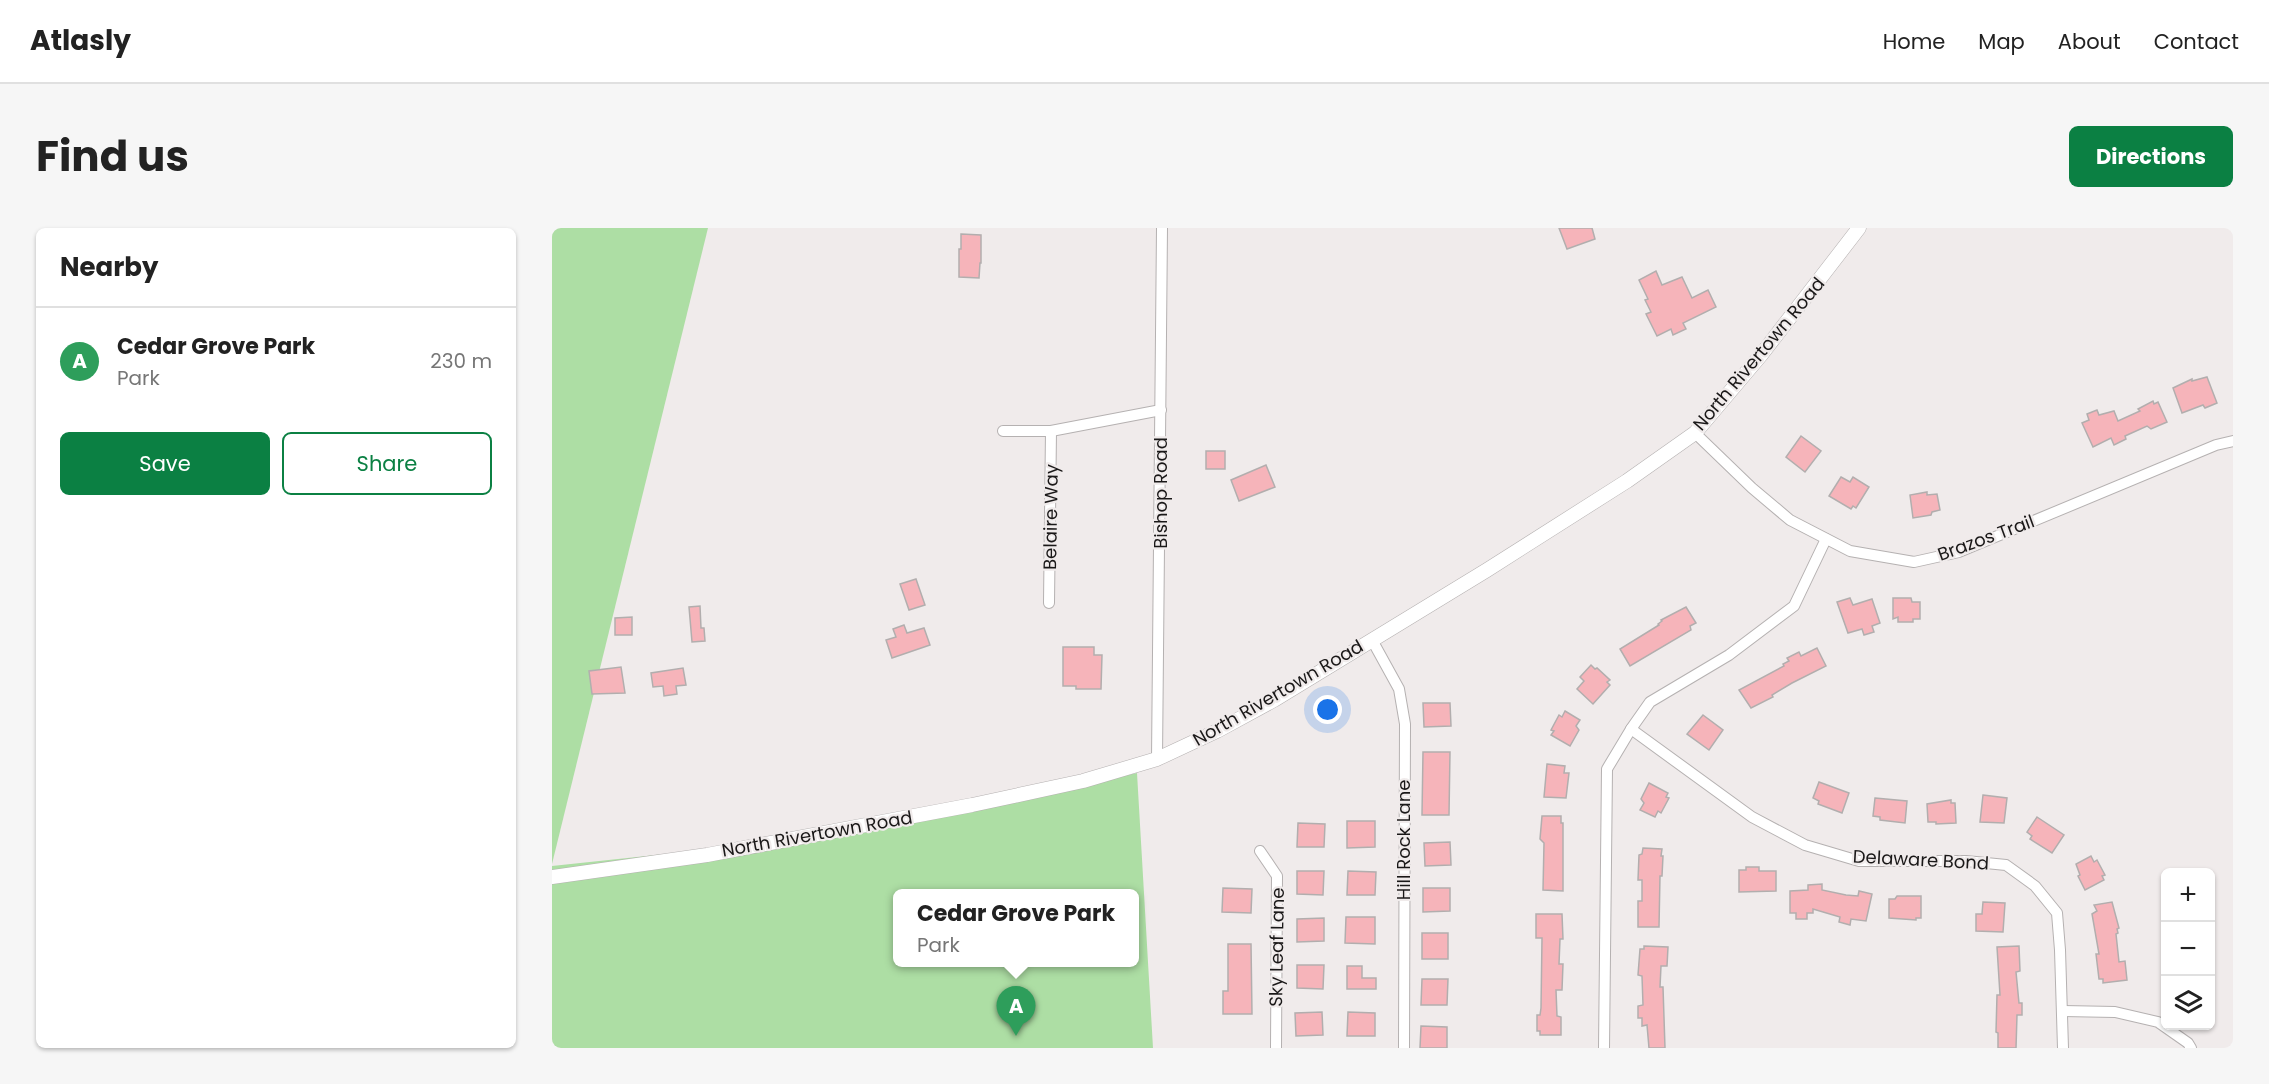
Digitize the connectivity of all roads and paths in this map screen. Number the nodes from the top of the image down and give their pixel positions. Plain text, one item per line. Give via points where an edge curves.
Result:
1 (1162, 228) edge
2 (1859, 228) edge
3 (1161, 410) junction
4 (1052, 430) junction
5 (1003, 431) dead end
6 (1695, 433) junction
7 (2233, 441) edge
8 (1826, 539) junction
9 (1049, 603) dead end
10 (1372, 640) junction
11 (1631, 729) junction
12 (1157, 759) junction
13 (1260, 851) dead end
14 (552, 877) edge
15 (2063, 1011) junction
16 (1276, 1048) edge
17 (1404, 1048) edge
18 (1604, 1048) edge
19 (2063, 1048) edge
20 (2191, 1048) edge

1 - 3 street, Bishop Road
2 - 6 street, North Rivertown Road
3 - 4 street
3 - 12 street, Bishop Road
4 - 5 street
4 - 9 street, Belaire Way
6 - 8 street, Brazos Trail via 1790,520
6 - 10 street, North Rivertown Road via 1627,481
7 - 8 street, Brazos Trail via 1959,552 1914,562 1850,551
8 - 11 street via 1794,606 1729,655 1650,702
10 - 12 street, North Rivertown Road via 1255,710
10 - 17 street, Hill Rock Lane via 1399,689 1405,724
11 - 15 street, Delaware Bond via 1752,817 1805,845 1859,861 2007,865 2036,886 2057,913
11 - 18 street via 1607,770
12 - 14 street, North Rivertown Road via 1083,781 972,806 707,855
13 - 16 street, Sky Leaf Lane via 1277,876
15 - 19 street, Delaware Bond
15 - 20 street via 2115,1012 2158,1022

